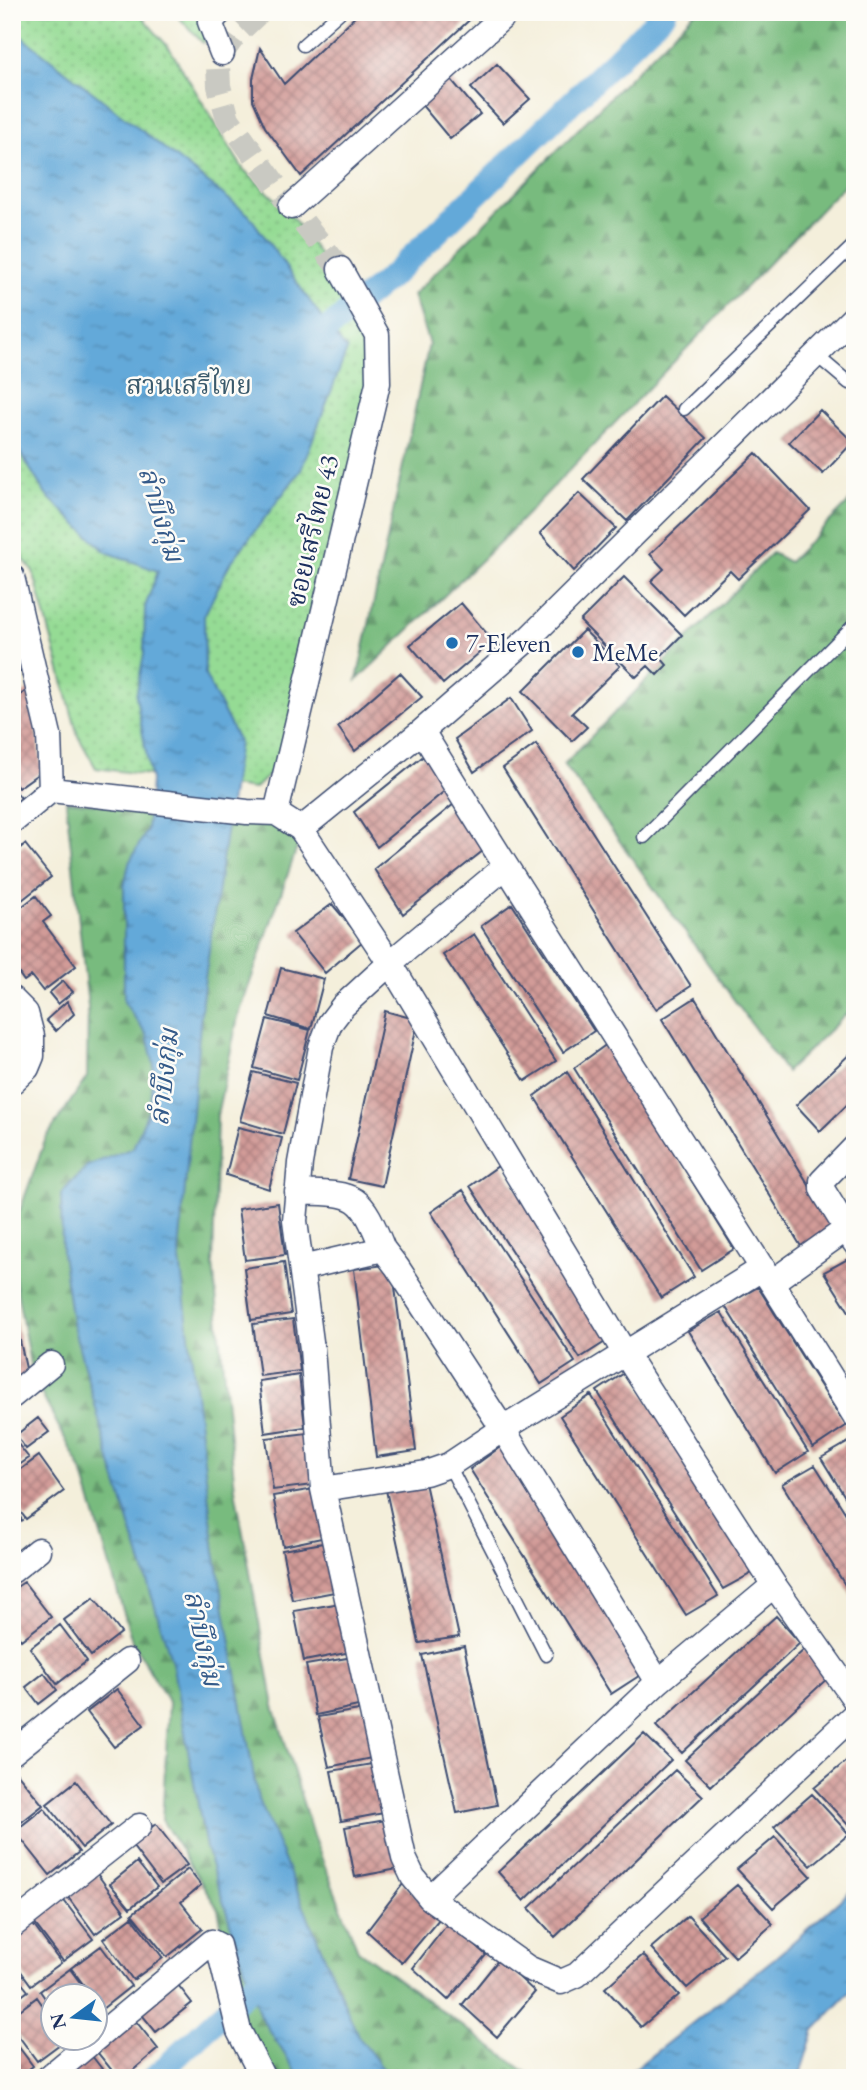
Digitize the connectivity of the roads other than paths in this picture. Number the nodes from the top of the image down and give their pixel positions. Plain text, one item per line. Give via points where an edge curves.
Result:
1 (220, 12) edge
2 (340, 12) edge
3 (509, 12) edge
4 (303, 45) dead end
5 (222, 52) dead end
6 (291, 207) dead end
7 (855, 244) edge
8 (340, 269) tunnel mouth
9 (855, 317) edge
10 (816, 355) junction
11 (855, 383) edge
12 (684, 409) dead end
13 (12, 578) edge
14 (855, 624) edge
15 (422, 731) junction
16 (51, 790) junction
17 (276, 813) junction
18 (12, 822) edge
19 (302, 829) junction
20 (644, 836) dead end
21 (505, 867) junction
22 (390, 963) junction
23 (12, 999) edge
24 (12, 1082) edge
25 (855, 1147) edge
26 (298, 1192) junction
27 (850, 1237) edge
28 (383, 1249) junction
29 (302, 1268) junction
30 (768, 1275) junction
31 (626, 1355) junction
32 (51, 1364) dead end
33 (12, 1395) edge
34 (855, 1416) edge
35 (503, 1429) junction
36 (449, 1465) junction
37 (323, 1489) junction
38 (38, 1550) dead end
39 (12, 1571) edge
40 (774, 1585) junction
41 (546, 1654) dead end
42 (127, 1661) dead end
43 (658, 1682) junction
44 (855, 1700) edge
45 (855, 1714) edge
46 (12, 1752) edge
47 (139, 1826) dead end
48 (430, 1898) junction
49 (12, 1926) edge
50 (48, 2078) edge
51 (262, 2078) edge

1 - 5 street via 210,22
2 - 4 lane
3 - 6 street
7 - 12 lane
8 - 17 street, ซอยเสรีไทย 43 via 377,335 378,383
9 - 10 street
10 - 11 lane
10 - 15 street via 529,638
13 - 16 street via 49,735
14 - 20 lane
15 - 19 street
15 - 21 street
16 - 17 street
16 - 18 street
17 - 19 street
19 - 22 street
21 - 22 street
21 - 30 street
22 - 26 street via 330,1023 318,1060
22 - 31 street
23 - 24 street via 26,1013 32,1056
25 - 27 street via 822,1181 824,1196
26 - 28 street via 352,1198 362,1205
26 - 29 street via 295,1221
27 - 30 street
28 - 29 street
28 - 35 street
29 - 37 street
30 - 31 street
30 - 34 street
31 - 35 street
31 - 40 street
32 - 33 street
35 - 36 street
35 - 43 street
36 - 37 street via 426,1473
36 - 41 lane
37 - 48 street via 404,1858
38 - 39 street
40 - 43 street
40 - 44 street
42 - 46 street
43 - 48 street
45 - 48 street via 569,1980 555,1980 528,1968
47 - 49 street
50 - 51 street via 212,1942 218,1945 239,2031

